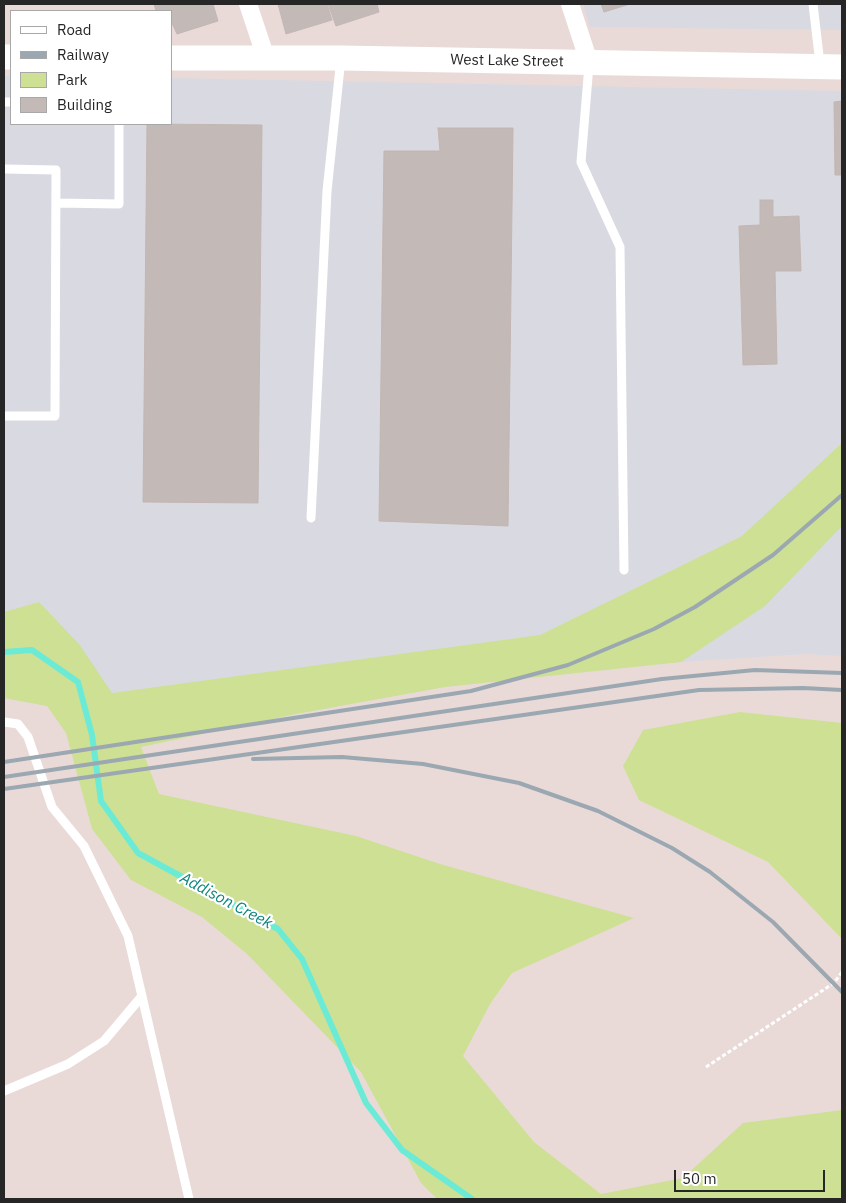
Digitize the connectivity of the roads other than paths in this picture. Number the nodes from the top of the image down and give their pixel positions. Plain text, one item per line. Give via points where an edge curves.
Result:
1 (248, 4) edge
2 (570, 4) edge
3 (813, 4) edge
4 (172, 58) edge
5 (266, 58) junction
6 (341, 58) junction
7 (589, 62) junction
8 (831, 67) edge
9 (119, 125) edge
10 (4, 169) edge
11 (56, 203) junction
12 (4, 416) edge
13 (311, 518) dead end
14 (624, 570) dead end
15 (4, 722) edge
16 (142, 996) junction
17 (4, 1091) edge
18 (189, 1199) edge

1 - 5 street
2 - 7 street
3 - 8 lane
4 - 5 main road, West Lake Street
5 - 6 main road, West Lake Street
6 - 7 main road, West Lake Street
6 - 13 lane via 327,191
7 - 8 main road, West Lake Street
7 - 14 lane via 581,162 620,247
9 - 11 lane via 119,204
10 - 11 lane via 56,170
11 - 12 lane via 55,416
15 - 16 lane via 18,724 28,737 52,807 84,846 128,936
16 - 17 lane via 104,1041 68,1064
16 - 18 lane

